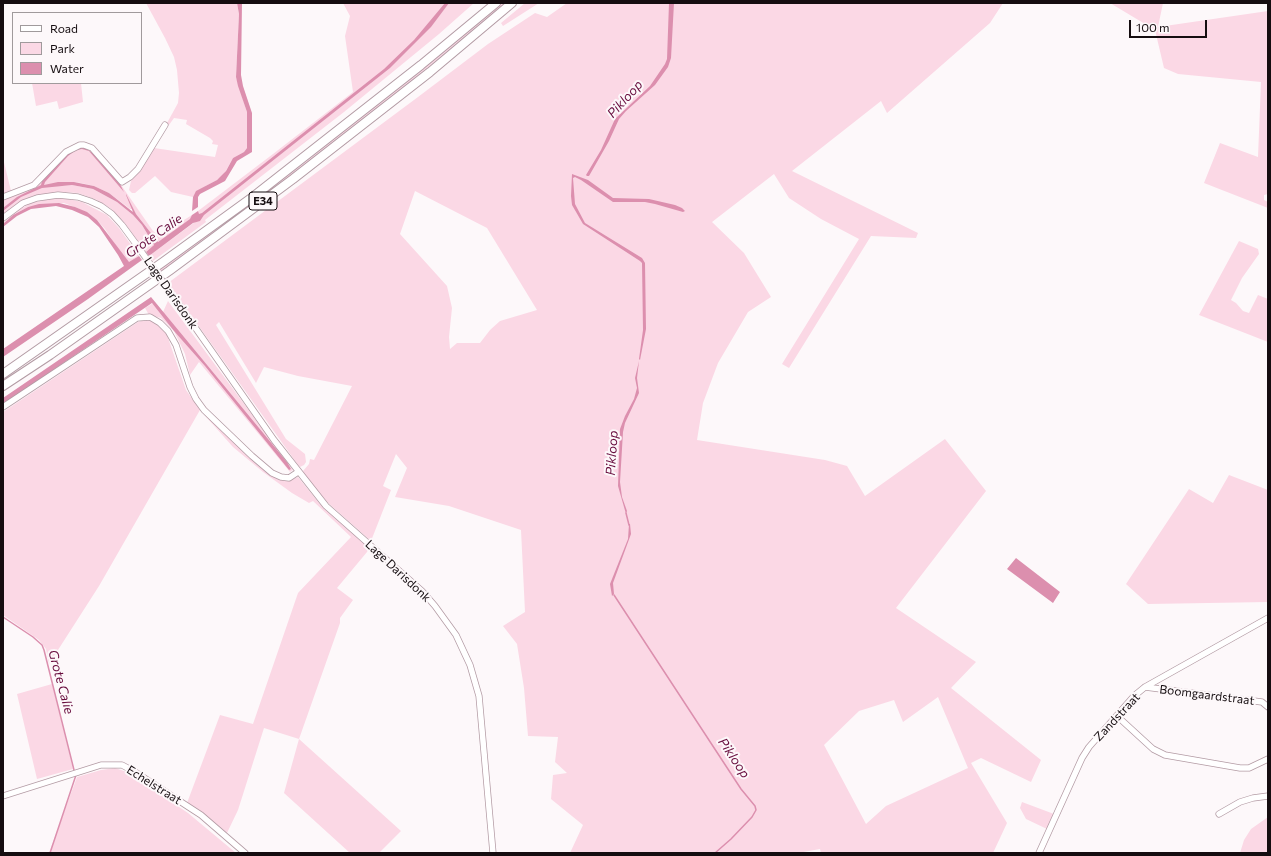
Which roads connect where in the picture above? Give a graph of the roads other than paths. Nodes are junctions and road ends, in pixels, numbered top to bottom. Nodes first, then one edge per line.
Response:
1 (496, 3) edge
2 (512, 3) edge
3 (165, 124) dead end
4 (3, 197) edge
5 (3, 218) edge
6 (3, 374) edge
7 (3, 386) edge
8 (3, 407) edge
9 (298, 472) junction
10 (1268, 618) edge
11 (1145, 687) junction
12 (1268, 707) edge
13 (1117, 716) junction
14 (1268, 759) edge
15 (3, 796) edge
16 (1268, 796) edge
17 (1219, 814) dead end
18 (245, 853) edge
19 (493, 853) edge
20 (1039, 853) edge

1 - 6 highway, E34
2 - 7 highway, E34
3 - 4 street
5 - 9 street, Lage Darisdonk, bridge
8 - 9 street, Lage Darisdonk
9 - 19 street, Lage Darisdonk
10 - 11 street, Zandstraat
11 - 12 street, Boomgaardstraat
11 - 13 street, Zandstraat
13 - 14 street
13 - 20 street, Zandstraat
15 - 18 street, Echelstraat
16 - 17 street

